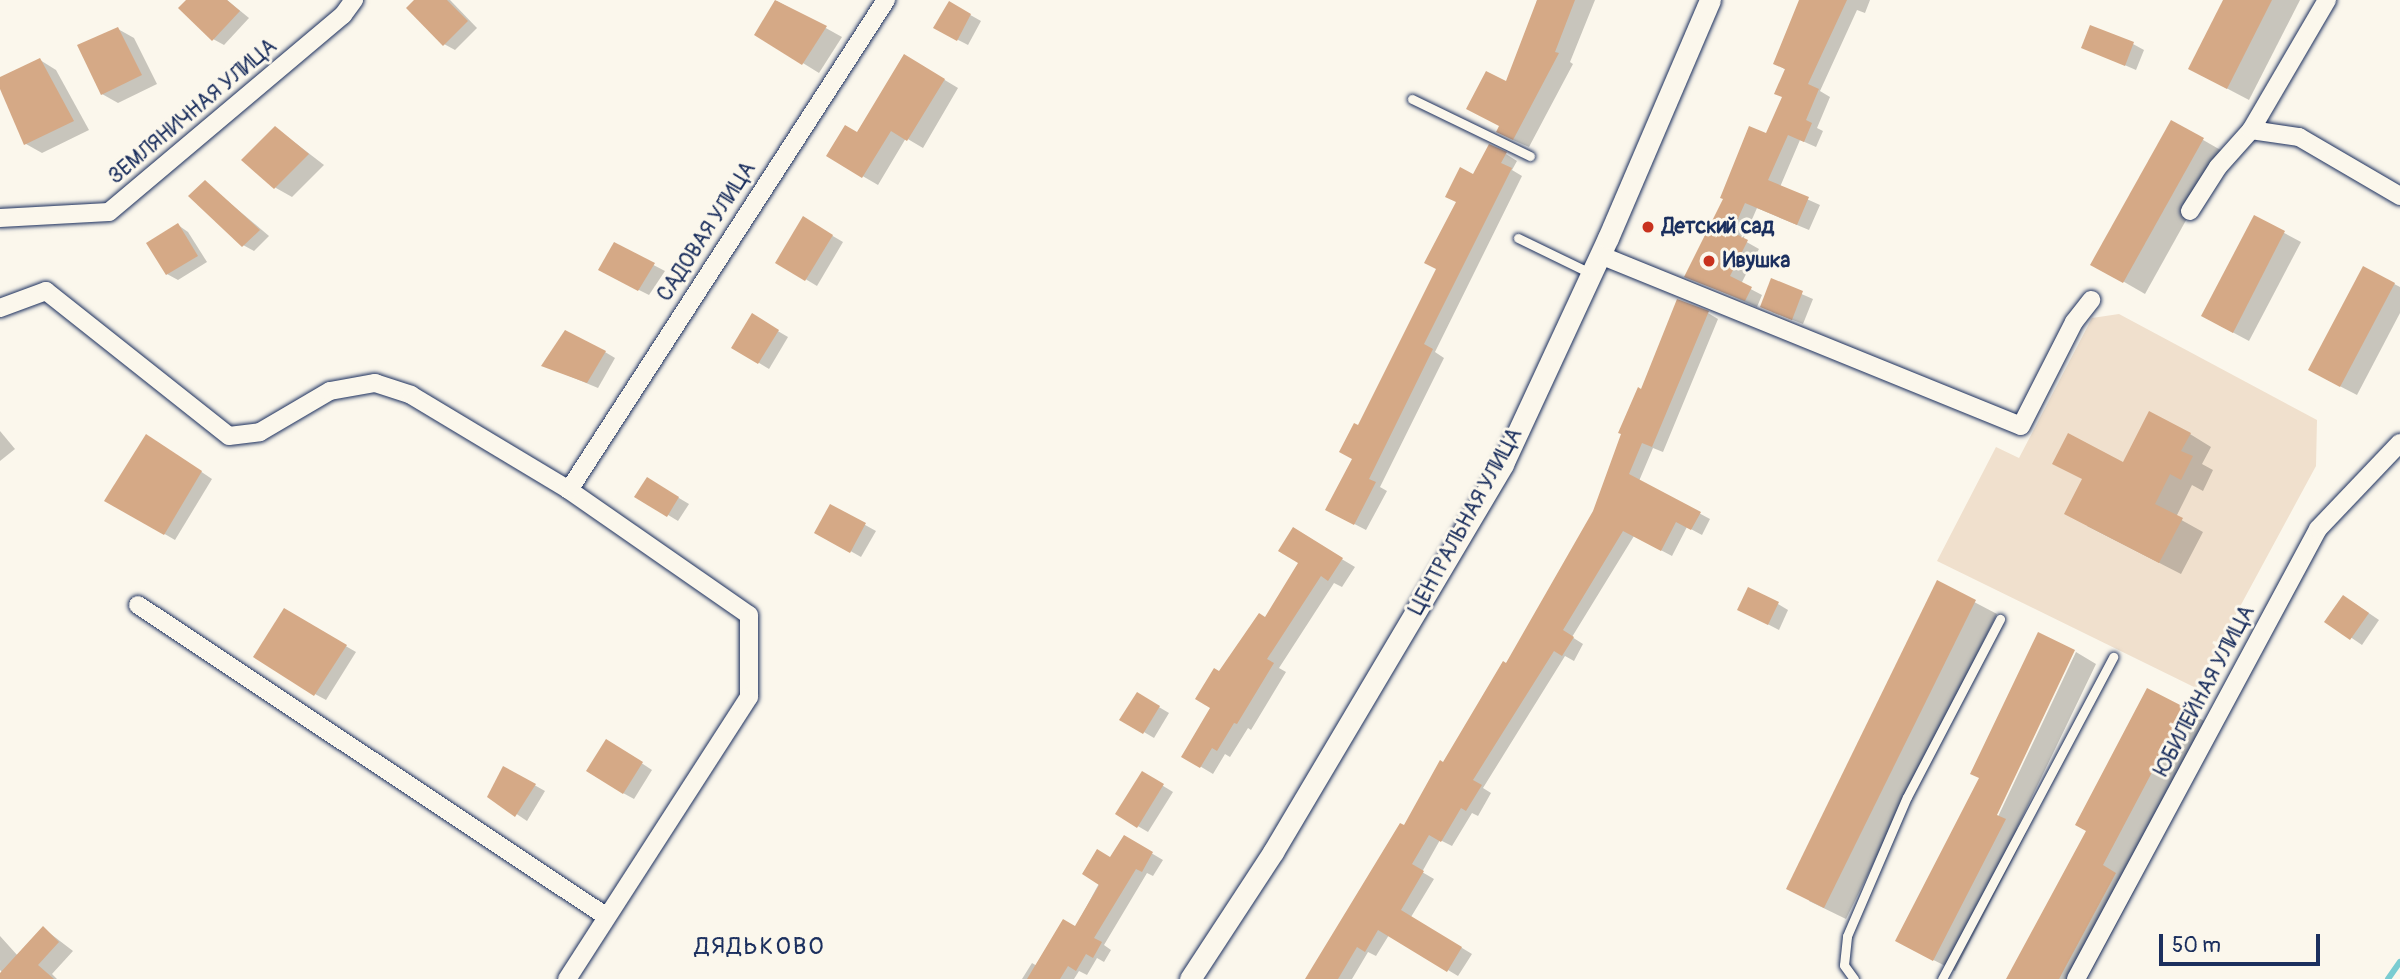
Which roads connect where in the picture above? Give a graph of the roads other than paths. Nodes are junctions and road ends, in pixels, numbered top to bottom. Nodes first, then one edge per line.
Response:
1 (354, 0) edge
2 (886, 0) edge
3 (1710, 0) edge
4 (2327, 0) edge
5 (1412, 99) dead end
6 (2251, 130) junction
7 (1531, 156) dead end
8 (2400, 196) edge
9 (2190, 211) dead end
10 (0, 217) edge
11 (1518, 238) dead end
12 (1596, 264) junction
13 (2091, 300) dead end
14 (0, 308) edge
15 (2400, 443) edge
16 (569, 490) junction
17 (138, 605) dead end
18 (2000, 619) dead end
19 (2113, 657) dead end
20 (607, 917) junction
21 (567, 979) edge
22 (1190, 979) edge
23 (1854, 979) edge
24 (1942, 979) edge
25 (2076, 979) edge

1 - 10 street, ЗЕМЛЯНИЧНАЯ УЛИЦА
2 - 16 street, САДОВАЯ УЛИЦА
3 - 12 street, ЦЕНТРАЛЬНАЯ УЛИЦА
4 - 6 street
5 - 7 lane
6 - 8 street
6 - 9 street
11 - 12 lane
12 - 13 street
12 - 22 street, ЦЕНТРАЛЬНАЯ УЛИЦА
14 - 16 street
15 - 25 street, ЮБИЛЕЙНАЯ УЛИЦА
16 - 20 street
17 - 20 street
18 - 23 lane
19 - 24 lane
20 - 21 street

